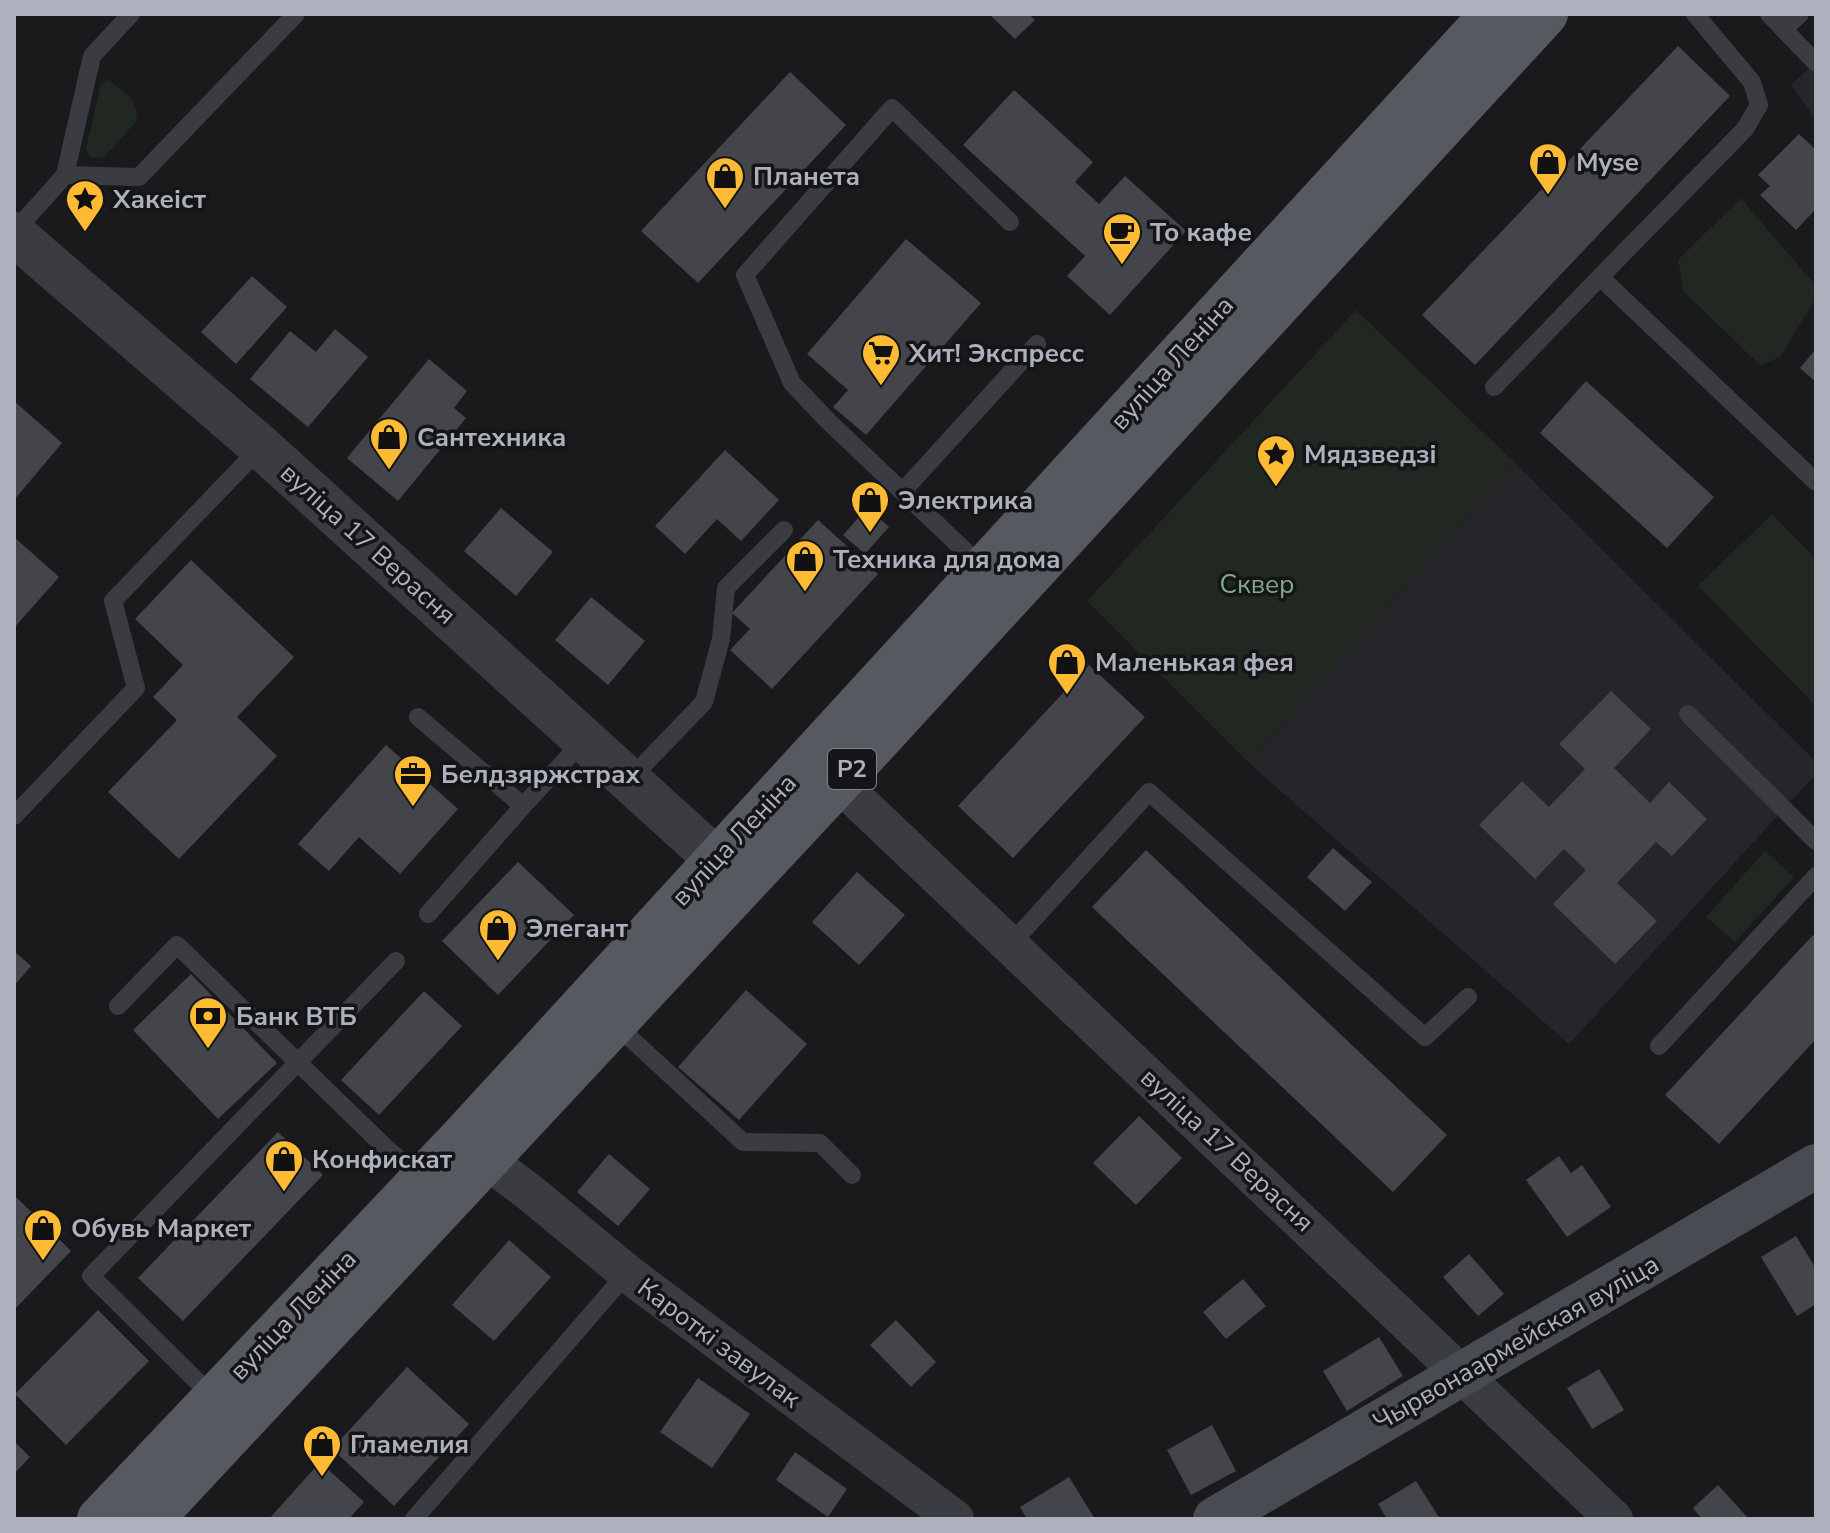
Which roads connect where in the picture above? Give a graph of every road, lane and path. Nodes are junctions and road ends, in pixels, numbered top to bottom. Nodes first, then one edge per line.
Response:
1 (131, 14) edge
2 (296, 14) edge
3 (1492, 14) edge
4 (1546, 14) edge
5 (1695, 14) edge
6 (1769, 14) edge
7 (1800, 14) edge
8 (1784, 29) junction
9 (1816, 63) edge
10 (65, 175) junction
11 (1010, 222) dead end
12 (14, 233) edge
13 (1600, 277) junction
14 (1037, 344) dead end
15 (1494, 387) dead end
16 (261, 447) junction
17 (1816, 482) edge
18 (903, 491) junction
19 (784, 530) dead end
20 (998, 582) junction
21 (1688, 714) dead end
22 (418, 717) dead end
23 (584, 740) junction
24 (824, 771) junction
25 (629, 780) junction
26 (523, 806) junction
27 (14, 816) edge
28 (1816, 841) edge
29 (730, 872) junction
30 (1816, 876) edge
31 (428, 914) dead end
32 (1010, 945) junction
33 (396, 961) dead end
34 (1468, 997) dead end
35 (118, 1006) dead end
36 (615, 1024) junction
37 (1659, 1046) dead end
38 (298, 1061) junction
39 (475, 1148) junction
40 (1816, 1166) edge
41 (852, 1175) dead end
42 (436, 1190) junction
43 (627, 1273) junction
44 (1461, 1375) junction
45 (228, 1411) junction
46 (99, 1519) edge
47 (152, 1519) edge
48 (414, 1519) edge
49 (955, 1519) edge
50 (1215, 1519) edge
51 (1614, 1519) edge

1 - 10 lane
2 - 10 lane
3 - 20 main road, вуліца Леніна / Р2
4 - 20 main road, вуліца Леніна / Р2
5 - 13 lane
6 - 8 lane
7 - 8 lane
8 - 9 lane
10 - 12 lane
11 - 18 lane
12 - 16 street, вуліца 17 Верасня
13 - 15 lane
13 - 17 lane
14 - 18 lane
16 - 23 street, вуліца 17 Верасня
16 - 27 lane
18 - 20 lane
19 - 25 lane
20 - 24 main road, вуліца Леніна / Р2
21 - 28 lane
22 - 26 lane
23 - 25 street, вуліца 17 Верасня
23 - 26 lane
24 - 29 main road, вуліца Леніна / Р2
24 - 32 street, вуліца 17 Верасня
25 - 29 street, вуліца 17 Верасня
26 - 31 lane
29 - 36 main road, вуліца Леніна / Р2
29 - 39 main road, вуліца Леніна / Р2
30 - 37 lane
32 - 34 lane
32 - 44 street, вуліца 17 Верасня
33 - 38 lane
35 - 38 lane
36 - 39 main road, вуліца Леніна / Р2
36 - 41 lane
38 - 42 lane
38 - 45 lane
39 - 42 main road, вуліца Леніна / Р2
39 - 43 street, Кароткі завулак
40 - 44 main road, Чырвонаармейская вуліца
42 - 45 main road, вуліца Леніна / Р2
43 - 48 lane
43 - 49 street, Кароткі завулак
44 - 50 main road, Чырвонаармейская вуліца
44 - 51 street, вуліца 17 Верасня
45 - 46 main road, вуліца Леніна / Р2
45 - 47 main road, вуліца Леніна / Р2

